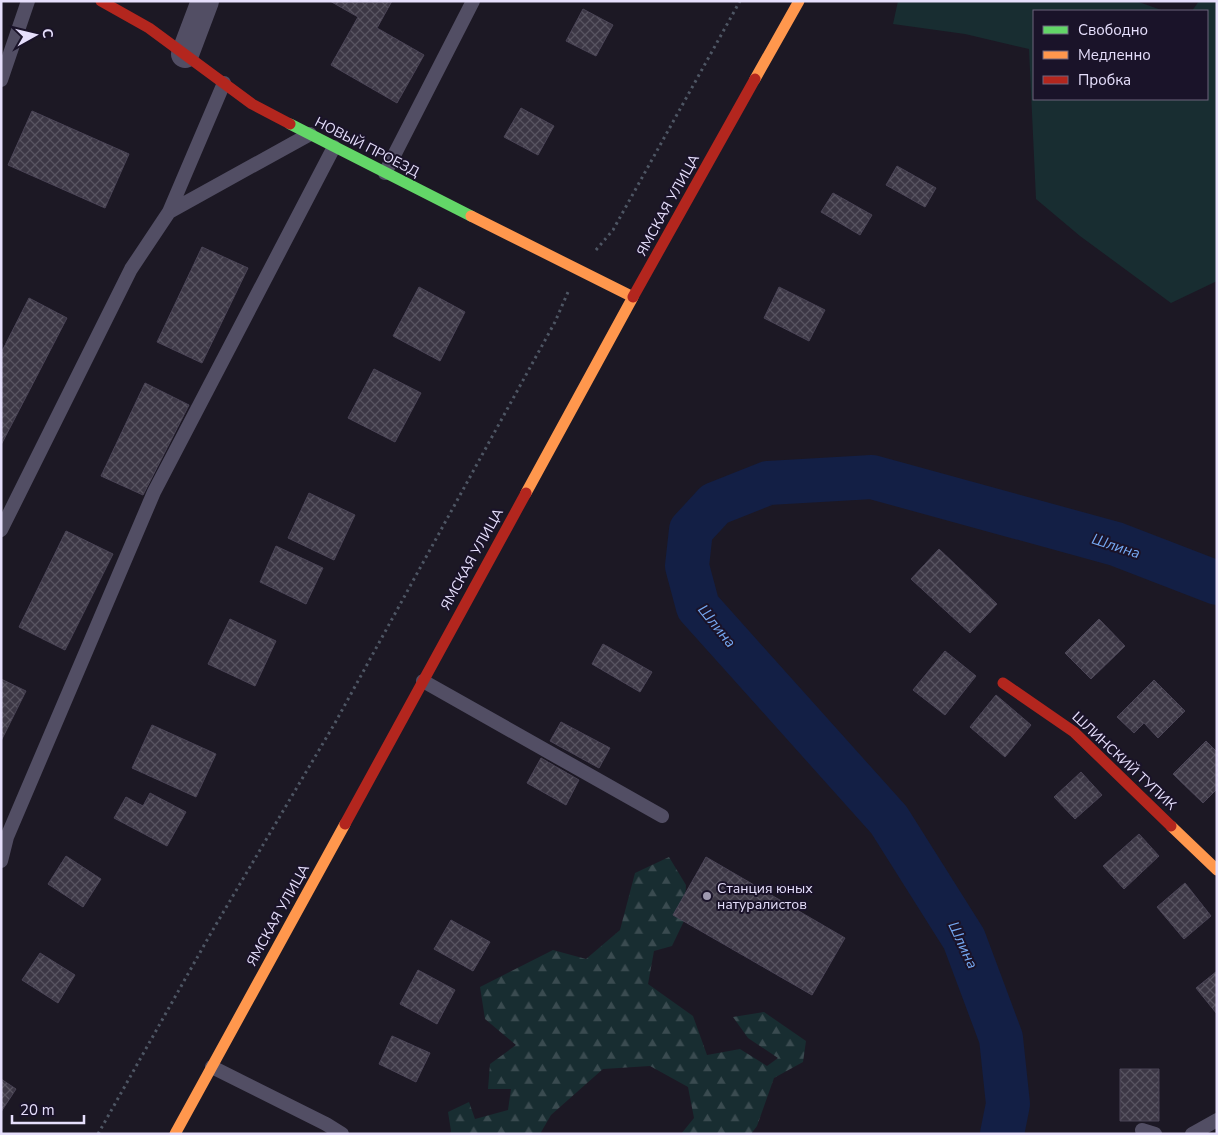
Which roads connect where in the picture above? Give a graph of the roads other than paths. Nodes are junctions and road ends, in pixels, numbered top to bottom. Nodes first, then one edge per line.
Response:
1 (28, 1) edge
2 (101, 1) edge
3 (205, 1) edge
4 (473, 1) edge
5 (799, 1) edge
6 (185, 54) junction
7 (1, 80) edge
8 (224, 83) junction
9 (310, 134) junction
10 (334, 147) junction
11 (385, 173) junction
12 (169, 212) junction
13 (634, 297) junction
14 (1, 530) edge
15 (423, 681) junction
16 (1003, 683) dead end
17 (662, 816) dead end
18 (1, 861) edge
19 (1217, 870) edge
20 (212, 1068) junction
21 (1217, 1120) edge
22 (175, 1134) edge
23 (342, 1134) edge
24 (1192, 1134) edge

1 - 7 lane
2 - 6 main road, НОВЫЙ ПРОЕЗД
3 - 6 street
4 - 11 lane
5 - 13 main road, ЯМСКАЯ УЛИЦА
6 - 8 main road, НОВЫЙ ПРОЕЗД
8 - 9 main road, НОВЫЙ ПРОЕЗД
8 - 12 lane
9 - 10 main road, НОВЫЙ ПРОЕЗД
9 - 12 lane
10 - 11 main road, НОВЫЙ ПРОЕЗД
10 - 18 lane
11 - 13 main road, НОВЫЙ ПРОЕЗД
12 - 14 lane
13 - 15 main road, ЯМСКАЯ УЛИЦА
15 - 17 lane
15 - 20 main road, ЯМСКАЯ УЛИЦА
16 - 19 main road, ШЛИНСКИЙ ТУПИК
20 - 22 main road, ЯМСКАЯ УЛИЦА
20 - 23 lane
21 - 24 lane

